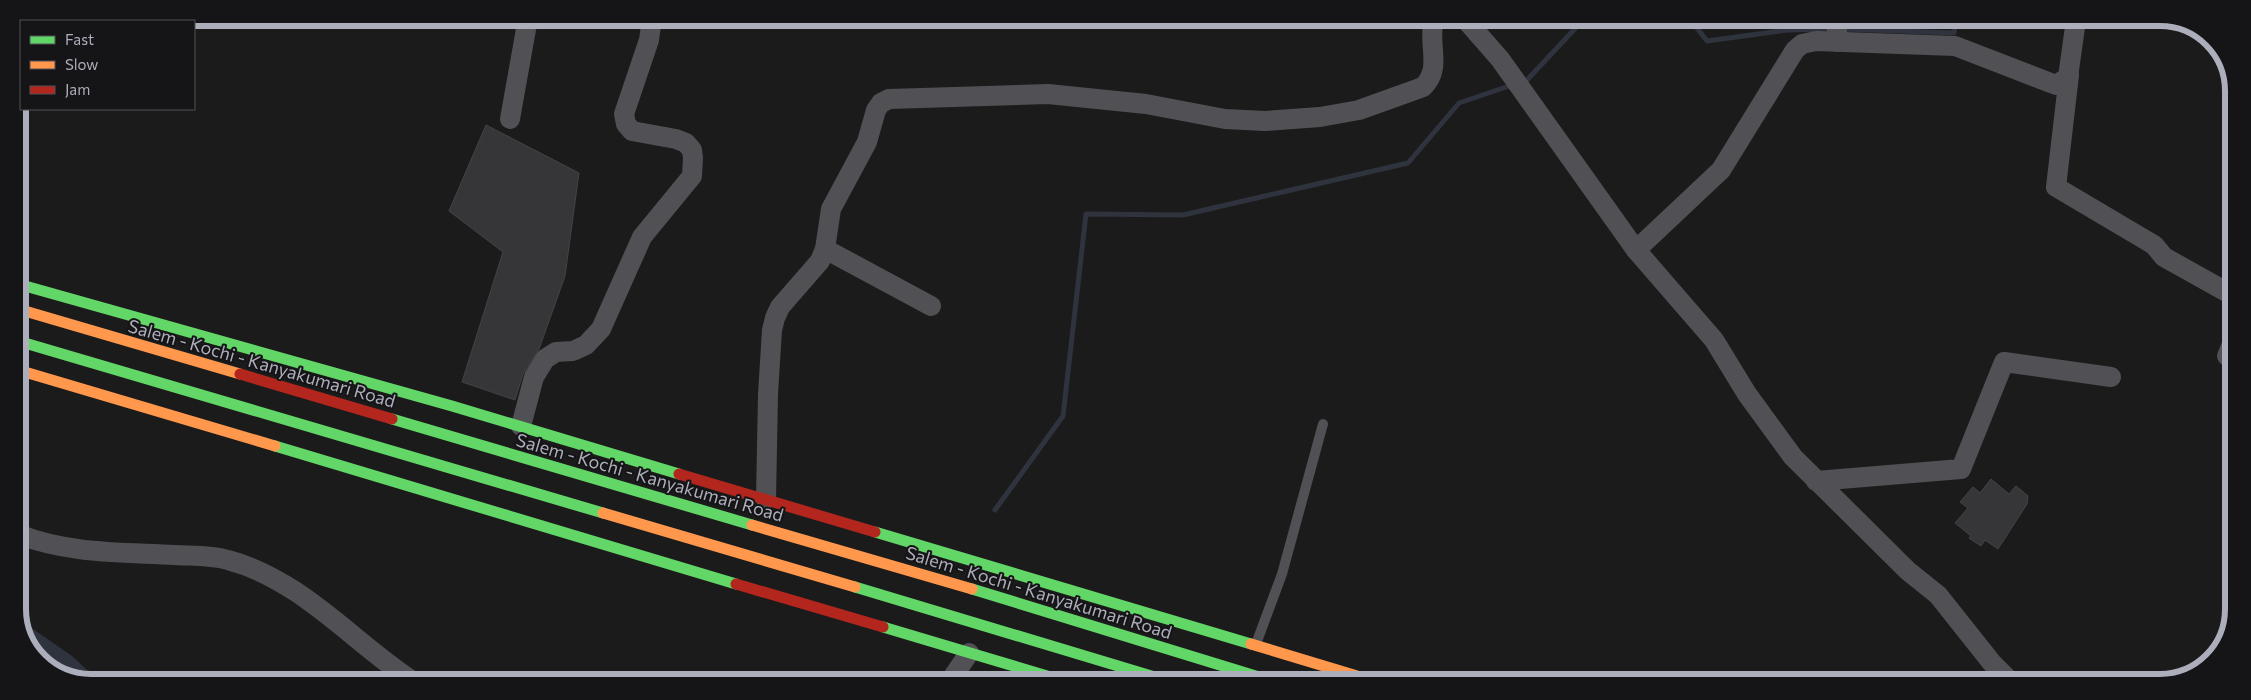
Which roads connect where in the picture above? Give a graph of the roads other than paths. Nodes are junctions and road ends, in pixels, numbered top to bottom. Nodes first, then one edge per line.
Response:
1 (527, 26) edge
2 (651, 26) edge
3 (1433, 26) edge
4 (1471, 26) edge
5 (1837, 26) edge
6 (2075, 26) edge
7 (1838, 42) junction
8 (2069, 75) junction
9 (510, 119) dead end
10 (825, 249) junction
11 (1636, 250) junction
12 (26, 286) edge
13 (2225, 291) edge
14 (931, 306) dead end
15 (26, 311) edge
16 (26, 343) edge
17 (26, 372) edge
18 (2111, 377) dead end
19 (1323, 424) dead end
20 (521, 426) junction
21 (1816, 481) junction
22 (766, 499) junction
23 (26, 537) edge
24 (1255, 645) junction
25 (969, 653) junction
26 (403, 674) edge
27 (955, 674) edge
28 (1040, 674) edge
29 (1146, 674) edge
30 (1250, 674) edge
31 (1351, 674) edge
32 (2004, 674) edge

1 - 9 street
2 - 20 street
3 - 10 street
4 - 11 street
5 - 7 street
6 - 8 street
7 - 8 street
7 - 11 street
8 - 13 street
10 - 14 street
10 - 22 street
11 - 21 street
12 - 20 main road
15 - 30 main road, Salem - Kochi - Kanyakumari Road
16 - 29 main road
17 - 25 main road
18 - 21 street
19 - 24 lane
20 - 22 main road
21 - 32 street
22 - 24 main road
23 - 26 street
24 - 31 main road
25 - 27 street
25 - 28 main road

